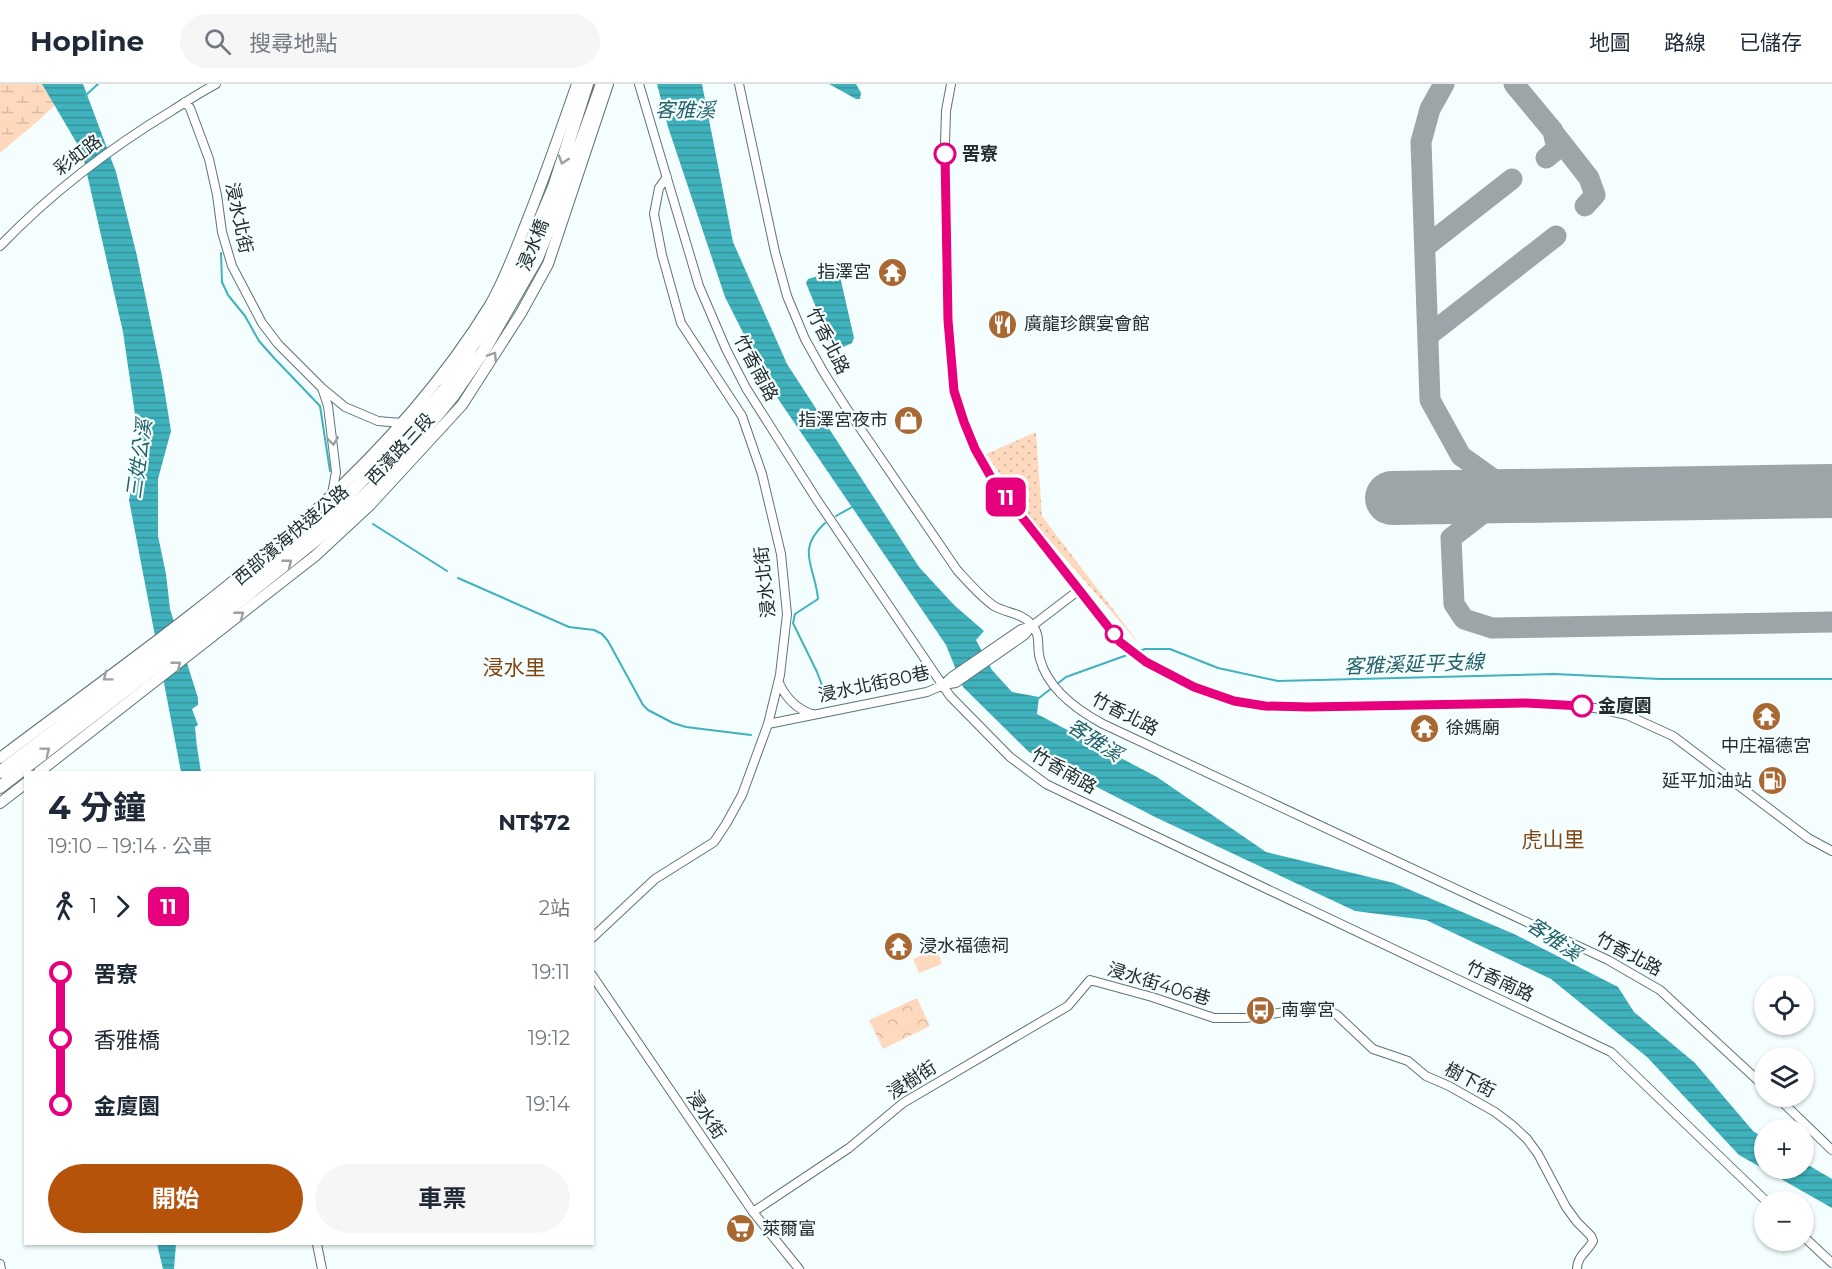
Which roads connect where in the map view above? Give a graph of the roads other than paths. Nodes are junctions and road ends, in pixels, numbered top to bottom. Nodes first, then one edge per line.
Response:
1 (216, 84) edge
2 (577, 84) edge
3 (587, 84) edge
4 (602, 84) edge
5 (608, 84) edge
6 (639, 84) edge
7 (739, 84) edge
8 (951, 84) edge
9 (185, 102) junction
10 (667, 177) junction
11 (0, 246) edge
12 (322, 388) junction
13 (448, 394) junction
14 (401, 423) junction
15 (332, 494) junction
16 (1079, 590) junction
17 (1032, 626) junction
18 (156, 653) junction
19 (779, 683) junction
20 (943, 685) junction
21 (93, 700) junction
22 (812, 714) junction
23 (768, 724) junction
24 (0, 758) edge
25 (0, 763) edge
26 (40, 771) edge
27 (0, 772) edge
28 (24, 785) edge
29 (0, 787) edge
30 (0, 803) edge
31 (1832, 851) edge
32 (594, 936) edge
33 (594, 978) edge
34 (1090, 980) joint
35 (1254, 1016) joint
36 (1754, 1077) edge
37 (1787, 1107) edge
38 (1832, 1150) edge
39 (1756, 1191) edge
40 (753, 1212) junction
41 (317, 1245) edge
42 (1814, 1246) edge
43 (1832, 1263) edge
44 (0, 1264) edge
45 (1, 1269) edge
46 (322, 1269) edge
47 (799, 1269) edge
48 (1577, 1269) edge

1 - 9 street
2 - 13 main road, 浸水橋
3 -> 13 highway, 浸水橋
4 - 13 highway, 浸水橋
13 -> 5 main road, 浸水橋
6 - 10 street, 竹香南路
7 - 17 street, 竹香北路
8 - 16 street
9 - 11 street, 彩虹路
9 - 12 street, 浸水北街
10 - 19 street, 浸水北街
10 - 20 street, 竹香南路
12 - 14 street, 浸水北街
12 -> 15 street
13 - 14 main road, 西濱路三段
13 - 18 highway, 西部濱海快速公路
26 -> 13 main road, 西濱路三段
14 - 15 main road, 西濱路三段
15 - 18 main road, 西濱路三段
16 - 17 street
16 - 31 street
17 - 20 street, 浸水北街80巷
17 - 36 street, 竹香北路
18 - 21 highway
18 -> 24 main road
29 -> 18 highway
19 - 22 street, 浸水北街80巷
19 - 23 street, 浸水北街
20 - 22 street, 浸水北街80巷
20 - 39 street, 竹香南路
21 - 25 highway
21 - 27 highway
22 - 23 street, 浸水北街80巷
23 - 32 street, 浸水北街
28 - 30 main road
33 - 40 street, 浸水街
34 - 35 street, 浸水街406巷
34 - 40 street, 浸樹街
35 - 48 street, 樹下街
37 - 38 street
40 - 47 street, 浸水街
41 - 46 street
42 - 43 street
44 - 45 street

